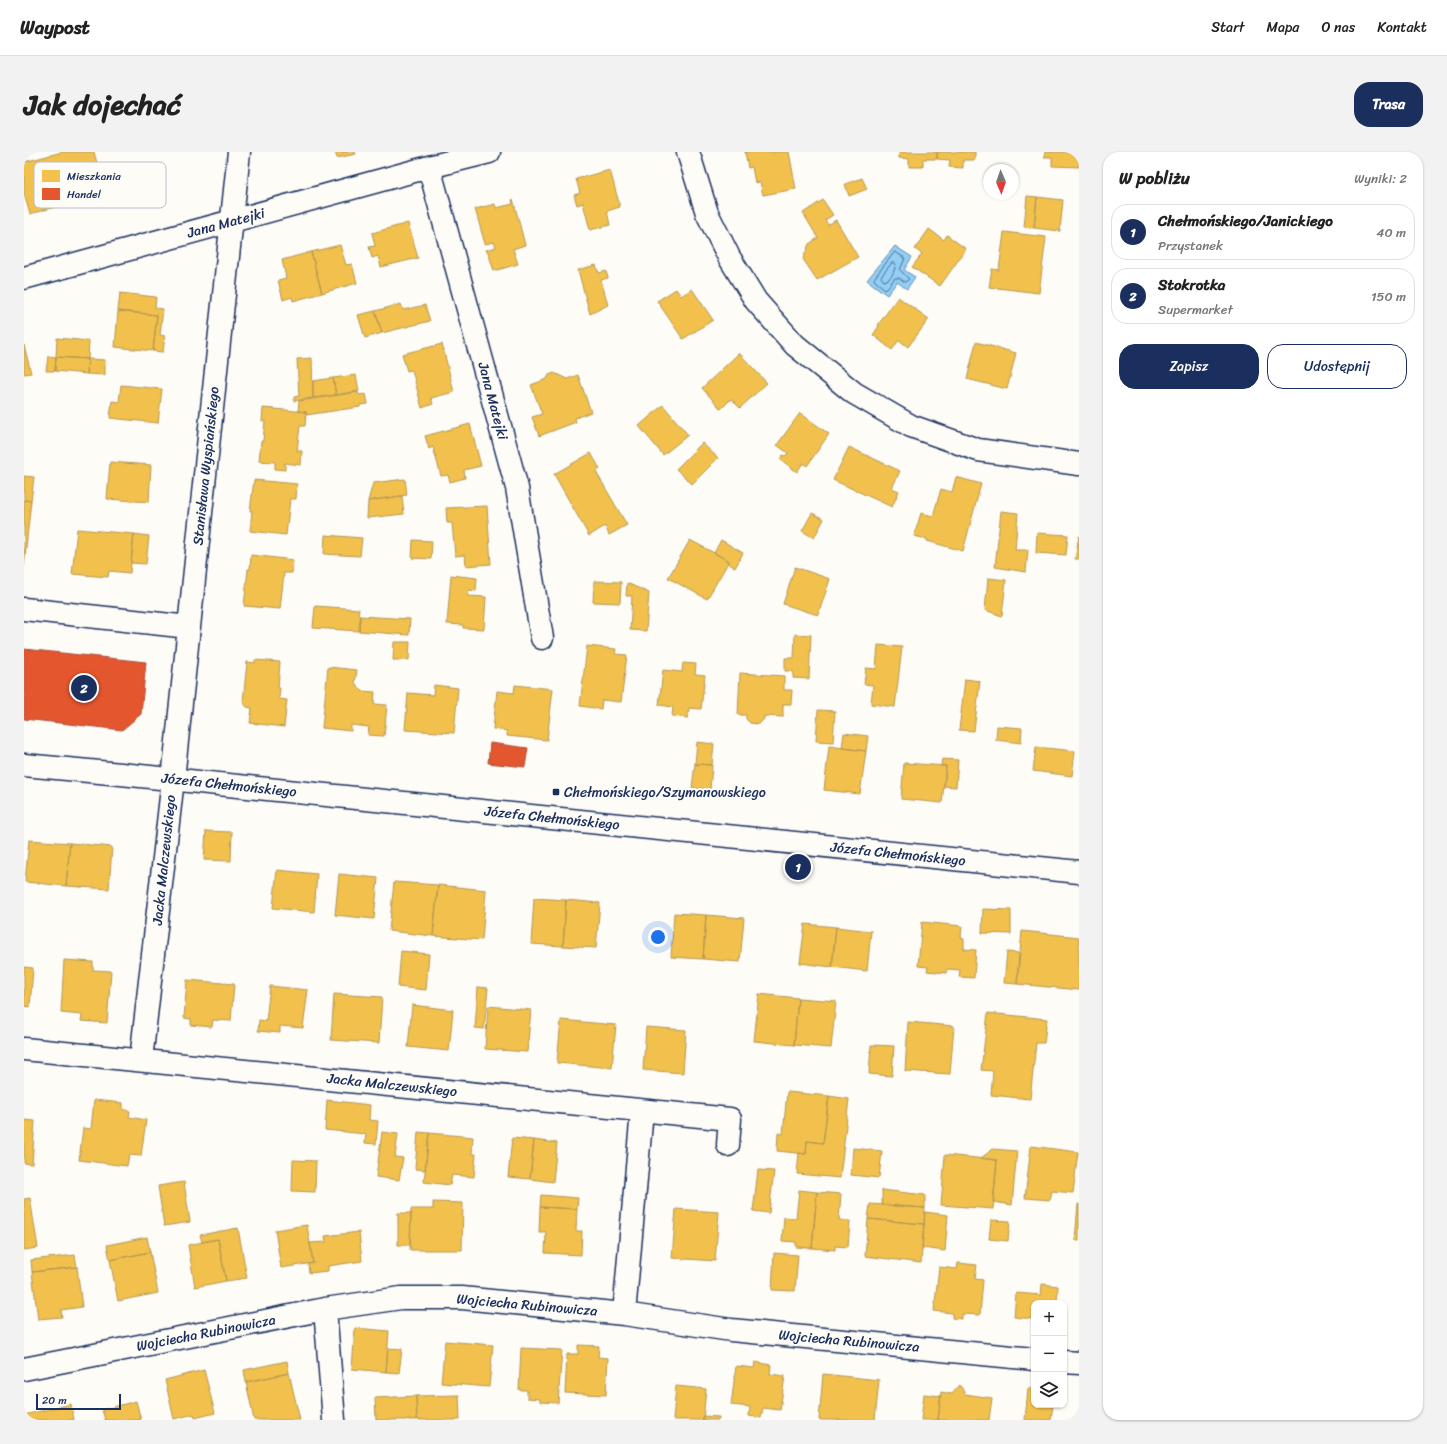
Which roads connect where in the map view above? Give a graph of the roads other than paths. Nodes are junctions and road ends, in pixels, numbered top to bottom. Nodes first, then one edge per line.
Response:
1 (239, 152) edge
2 (489, 152) edge
3 (688, 152) edge
4 (428, 167) junction
5 (232, 222) junction
6 (24, 278) edge
7 (1079, 464) edge
8 (24, 609) edge
9 (189, 627) junction
10 (542, 638) dead end
11 (24, 765) edge
12 (173, 779) junction
13 (1079, 872) edge
14 (24, 1049) edge
15 (141, 1060) junction
16 (642, 1111) junction
17 (728, 1145) dead end
18 (325, 1309) junction
19 (624, 1314) junction
20 (1031, 1359) edge
21 (1067, 1362) edge
22 (1079, 1363) edge
23 (24, 1369) edge
24 (334, 1420) edge

1 - 5 street, Stanisława Wyspiańskiego
2 - 4 street, Jana Matejki
3 - 7 street
4 - 5 street, Jana Matejki
4 - 10 street, Jana Matejki
5 - 6 street, Jana Matejki
5 - 9 street, Stanisława Wyspiańskiego
8 - 9 street
9 - 12 street, Stanisława Wyspiańskiego
11 - 12 street, Józefa Chełmońskiego
12 - 13 street, Józefa Chełmońskiego
12 - 15 street, Jacka Malczewskiego
14 - 15 street, Jacka Malczewskiego
15 - 16 street, Jacka Malczewskiego
16 - 17 street, Jacka Malczewskiego
16 - 19 street
18 - 19 street, Wojciecha Rubinowicza
18 - 23 street, Wojciecha Rubinowicza
18 - 24 street
19 - 20 street, Wojciecha Rubinowicza
21 - 22 street

